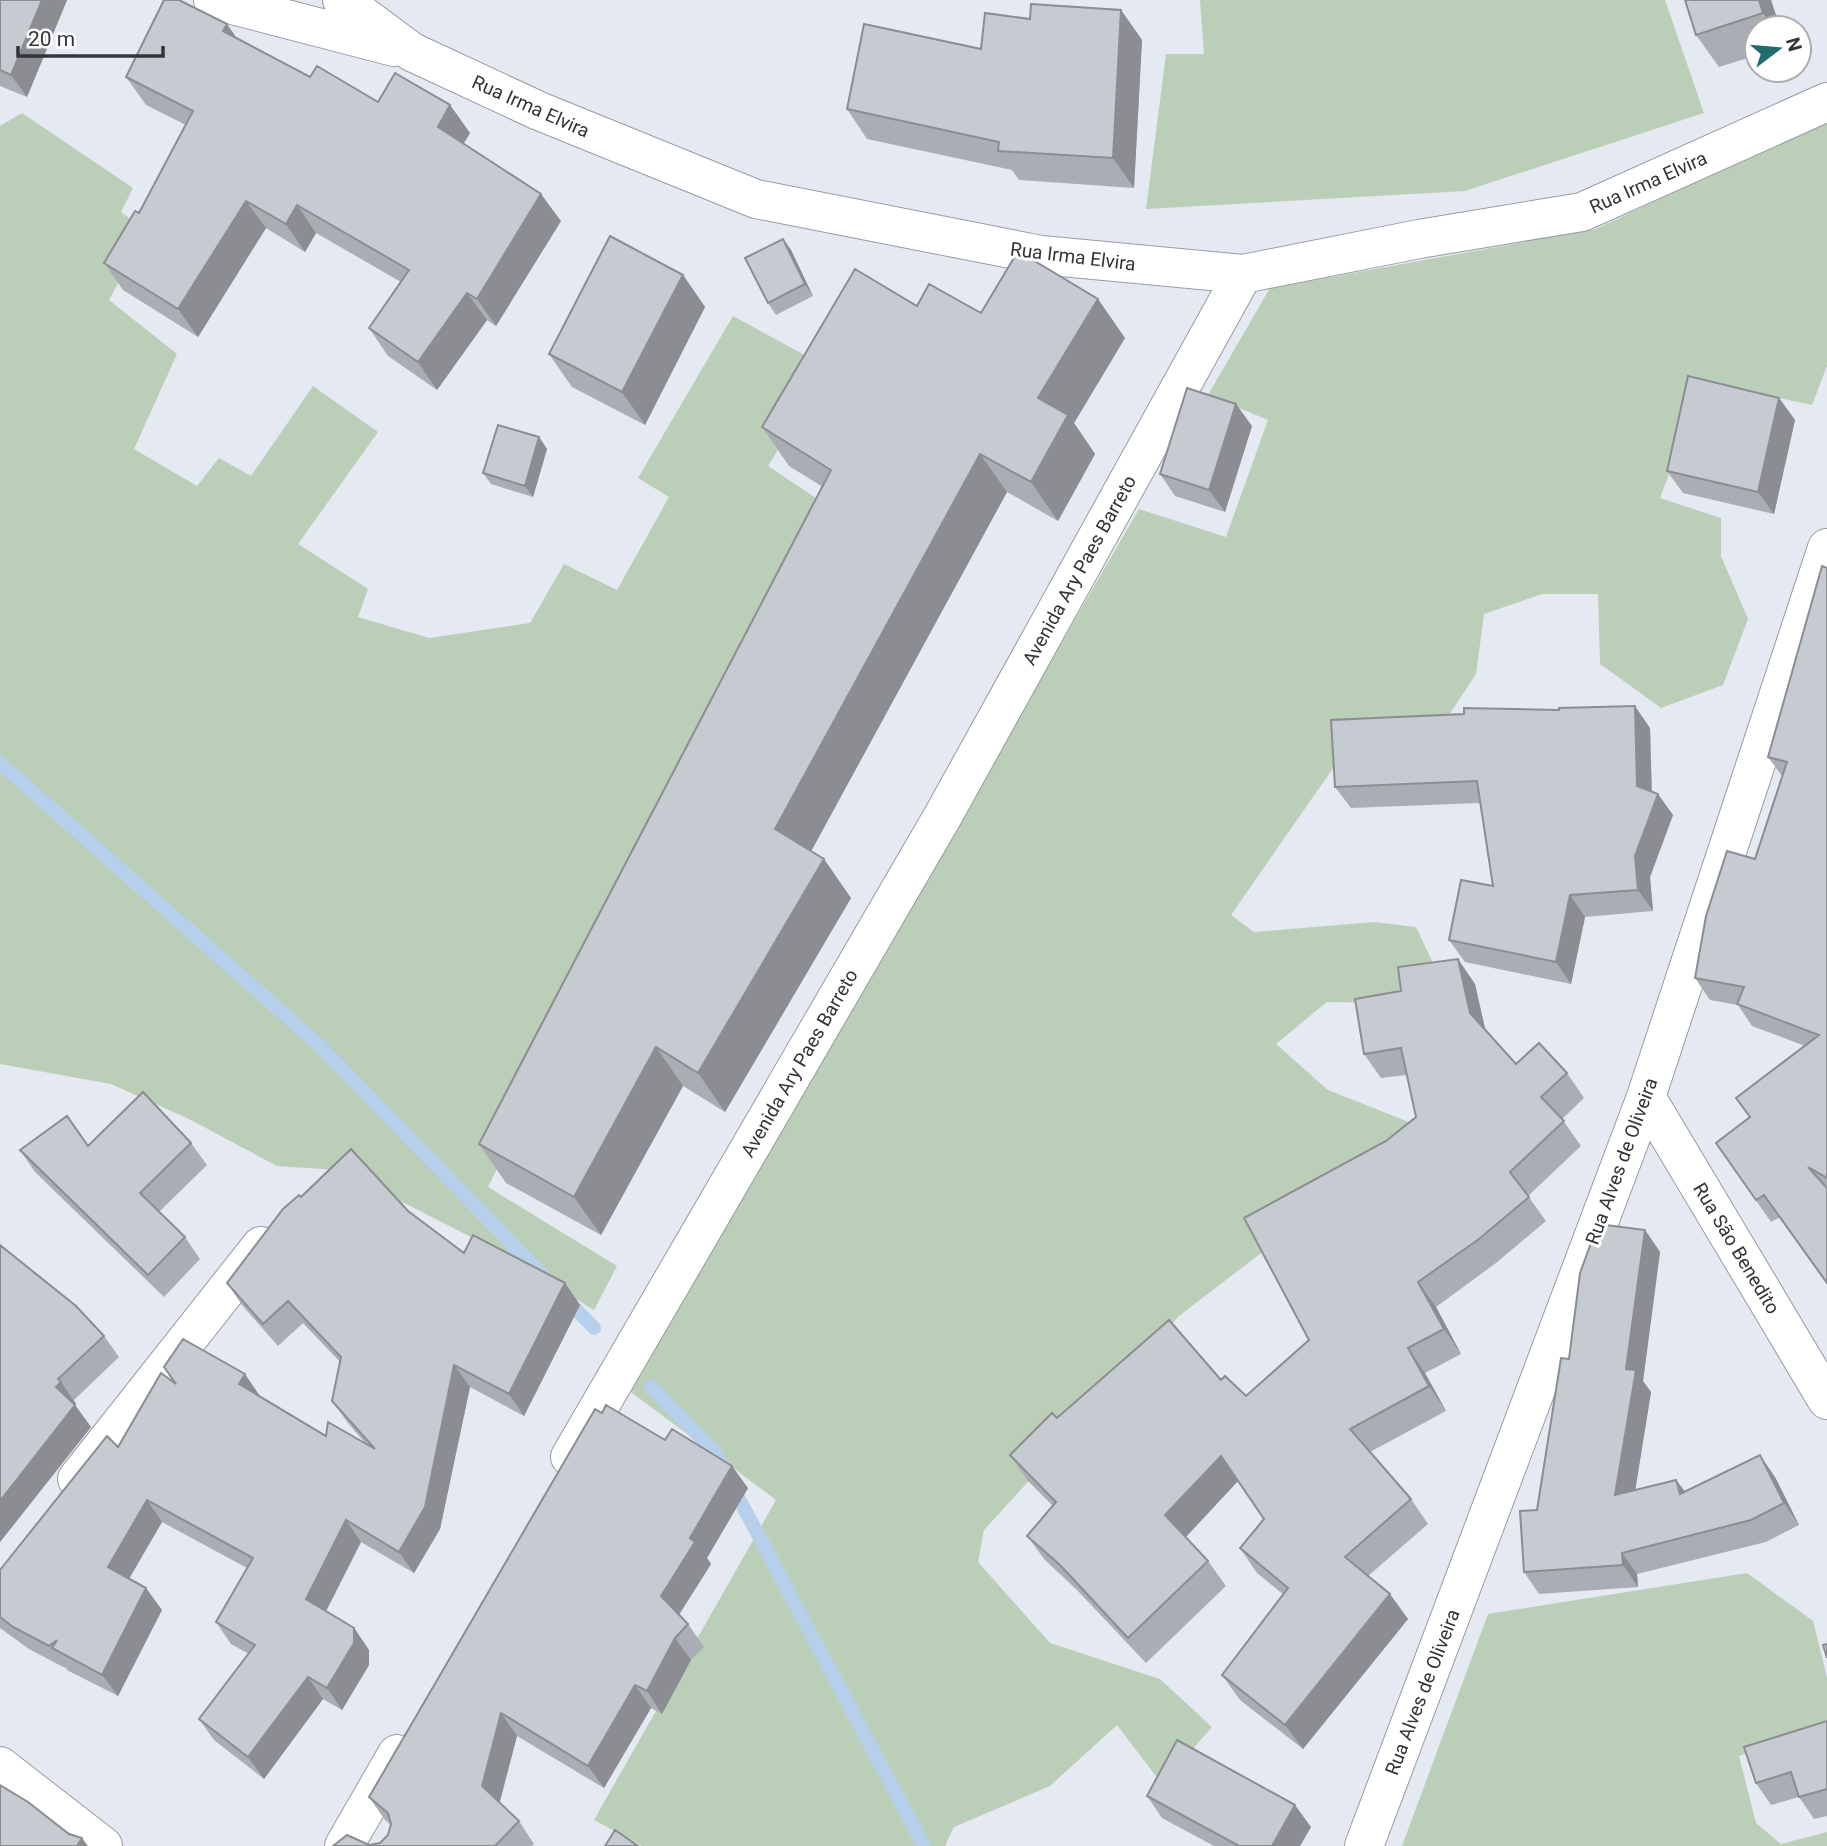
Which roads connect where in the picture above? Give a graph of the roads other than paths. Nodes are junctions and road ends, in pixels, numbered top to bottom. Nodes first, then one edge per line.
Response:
1 (213, 0) edge
2 (342, 0) edge
3 (412, 52) junction
4 (1827, 102) edge
5 (1243, 274) junction
6 (1827, 548) edge
7 (1646, 1097) junction
8 (279, 1223) edge
9 (1823, 1382) edge
10 (551, 1489) edge
11 (59, 1502) edge
12 (411, 1730) edge
13 (0, 1766) edge
14 (361, 1839) edge
15 (103, 1846) edge
16 (1364, 1846) edge

1 - 3 street
2 - 3 street, Rua Irma Elvira
3 - 5 street, Rua Irma Elvira
4 - 5 street, Rua Irma Elvira
5 - 10 street, Avenida Ary Paes Barreto
6 - 7 street, Rua Alves de Oliveira
7 - 9 street, Rua São Benedito
7 - 16 street, Rua Alves de Oliveira
8 - 11 street
12 - 14 street
13 - 15 street

